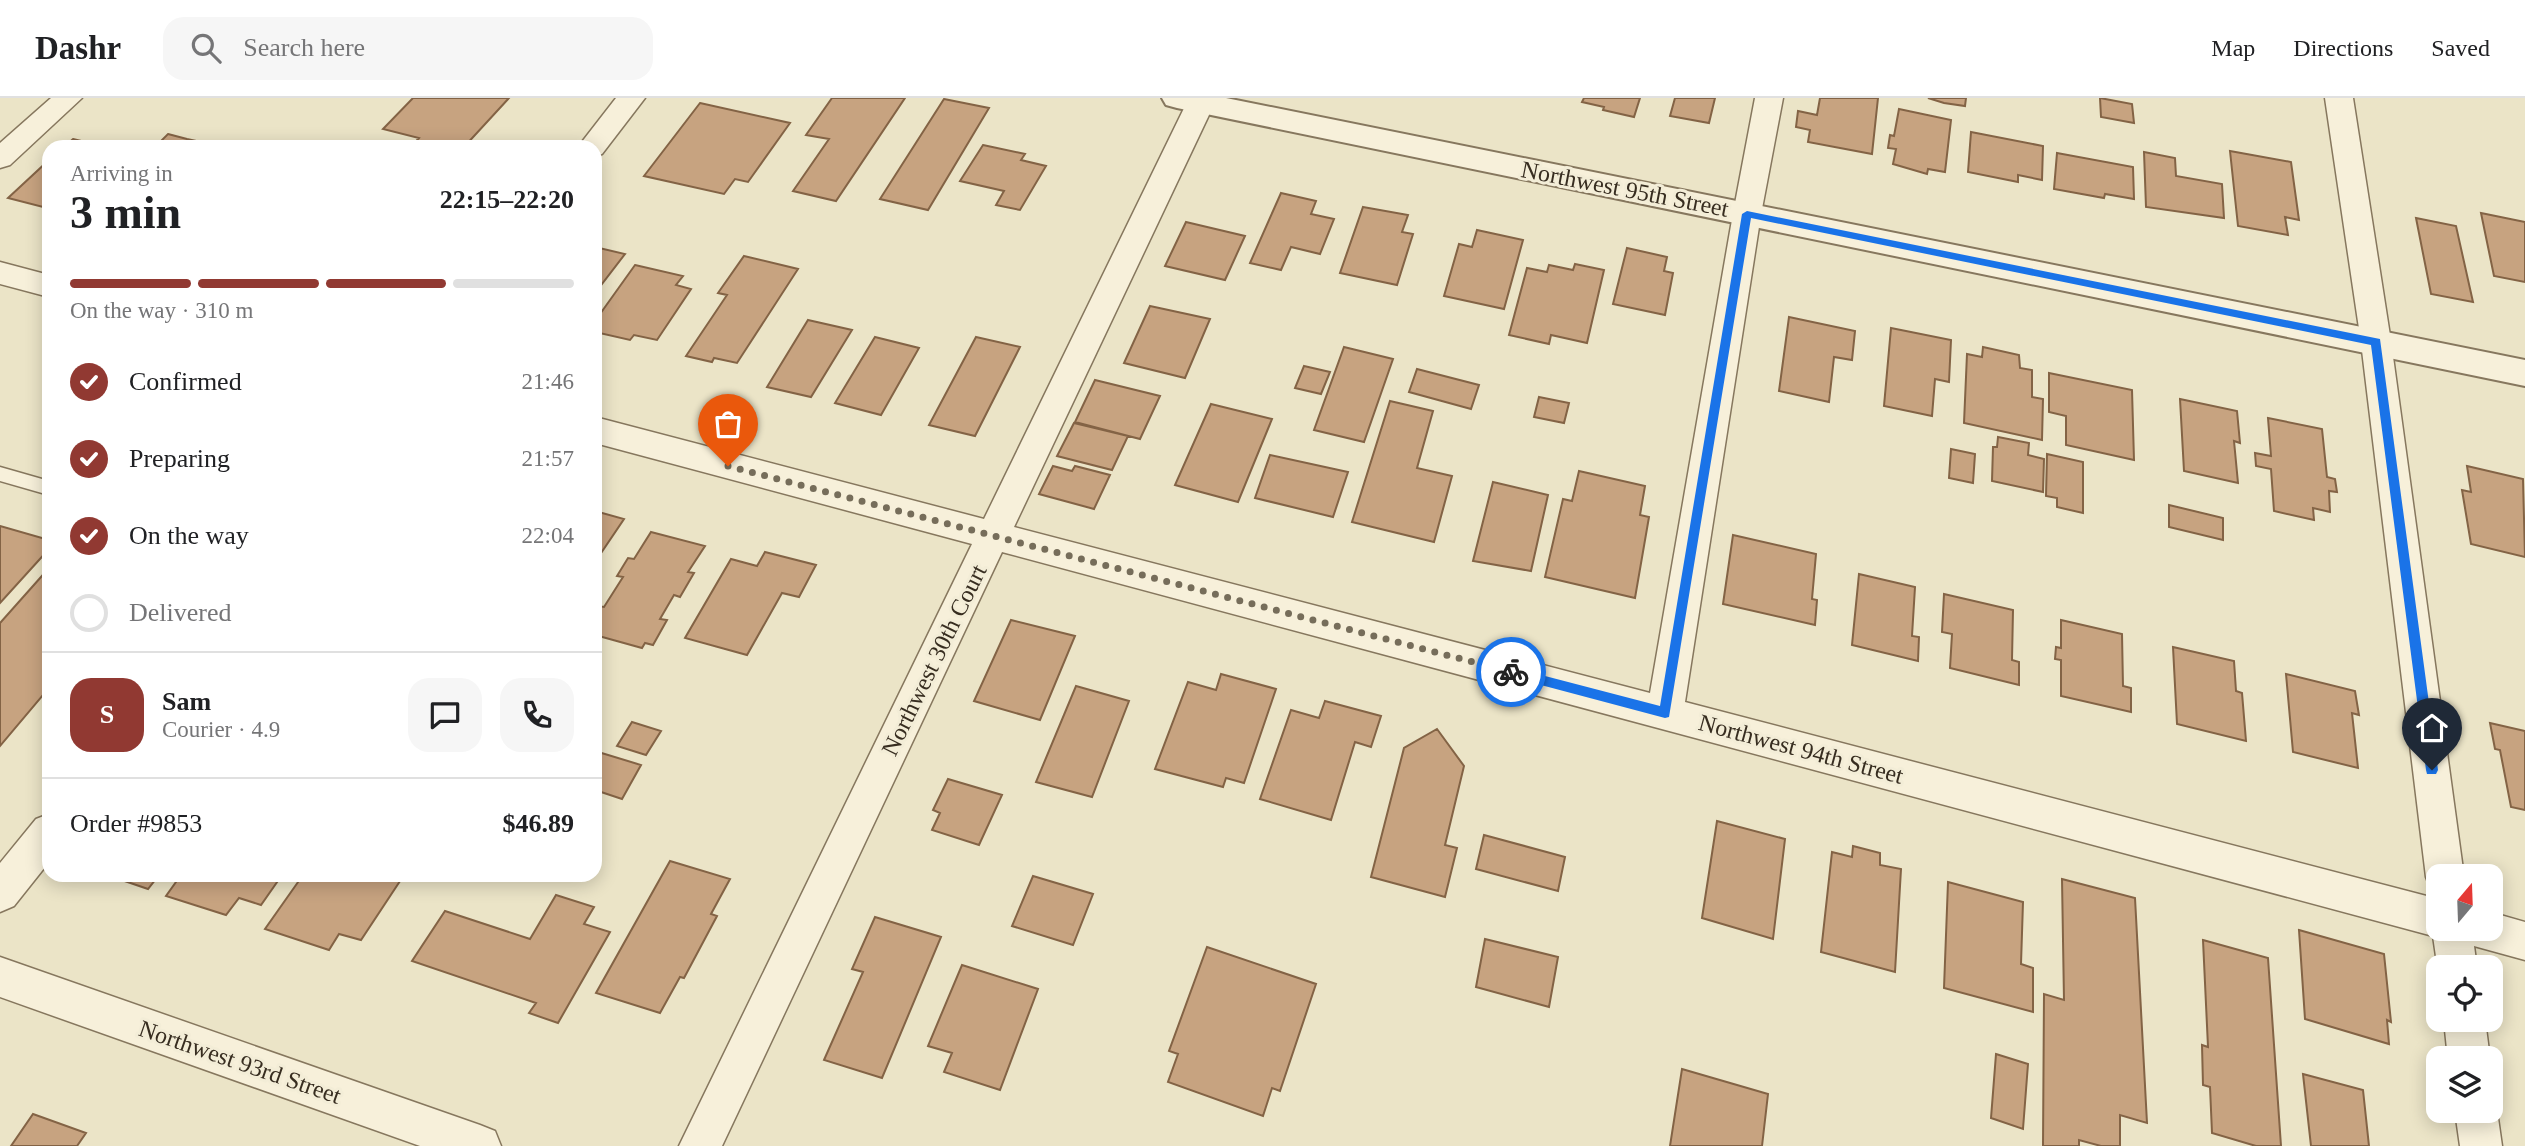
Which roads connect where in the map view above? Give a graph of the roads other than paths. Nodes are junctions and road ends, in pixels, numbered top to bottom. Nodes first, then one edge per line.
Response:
1 (68, 98) edge
2 (631, 98) edge
3 (1769, 98) edge
4 (2339, 98) edge
5 (1193, 100) edge
6 (598, 140) edge
7 (0, 158) edge
8 (1747, 214) junction
9 (0, 273) edge
10 (42, 284) edge
11 (2376, 342) junction
12 (2525, 373) edge
13 (602, 432) edge
14 (0, 474) edge
15 (42, 486) edge
16 (994, 536) junction
17 (1665, 713) junction
18 (42, 841) edge
19 (2443, 864) edge
20 (0, 893) edge
21 (2426, 915) edge
22 (2503, 935) edge
23 (2525, 941) edge
24 (0, 978) edge
25 (2477, 1123) edge
26 (480, 1146) edge
27 (700, 1146) edge
28 (2480, 1146) edge

1 - 7 street
2 - 6 street
3 - 8 street
4 - 11 street
5 - 8 street, Northwest 95th Street
5 - 16 street, Northwest 30th Court
8 - 11 street, Northwest 95th Street
8 - 17 street
9 - 10 street
11 - 12 street, Northwest 95th Street
11 - 19 street
13 - 16 street, Northwest 94th Street
14 - 15 lane
16 - 17 street, Northwest 94th Street
16 - 27 street, Northwest 30th Court
17 - 21 street, Northwest 94th Street
18 - 20 street
22 - 23 street
24 - 26 street, Northwest 93rd Street
25 - 28 street

